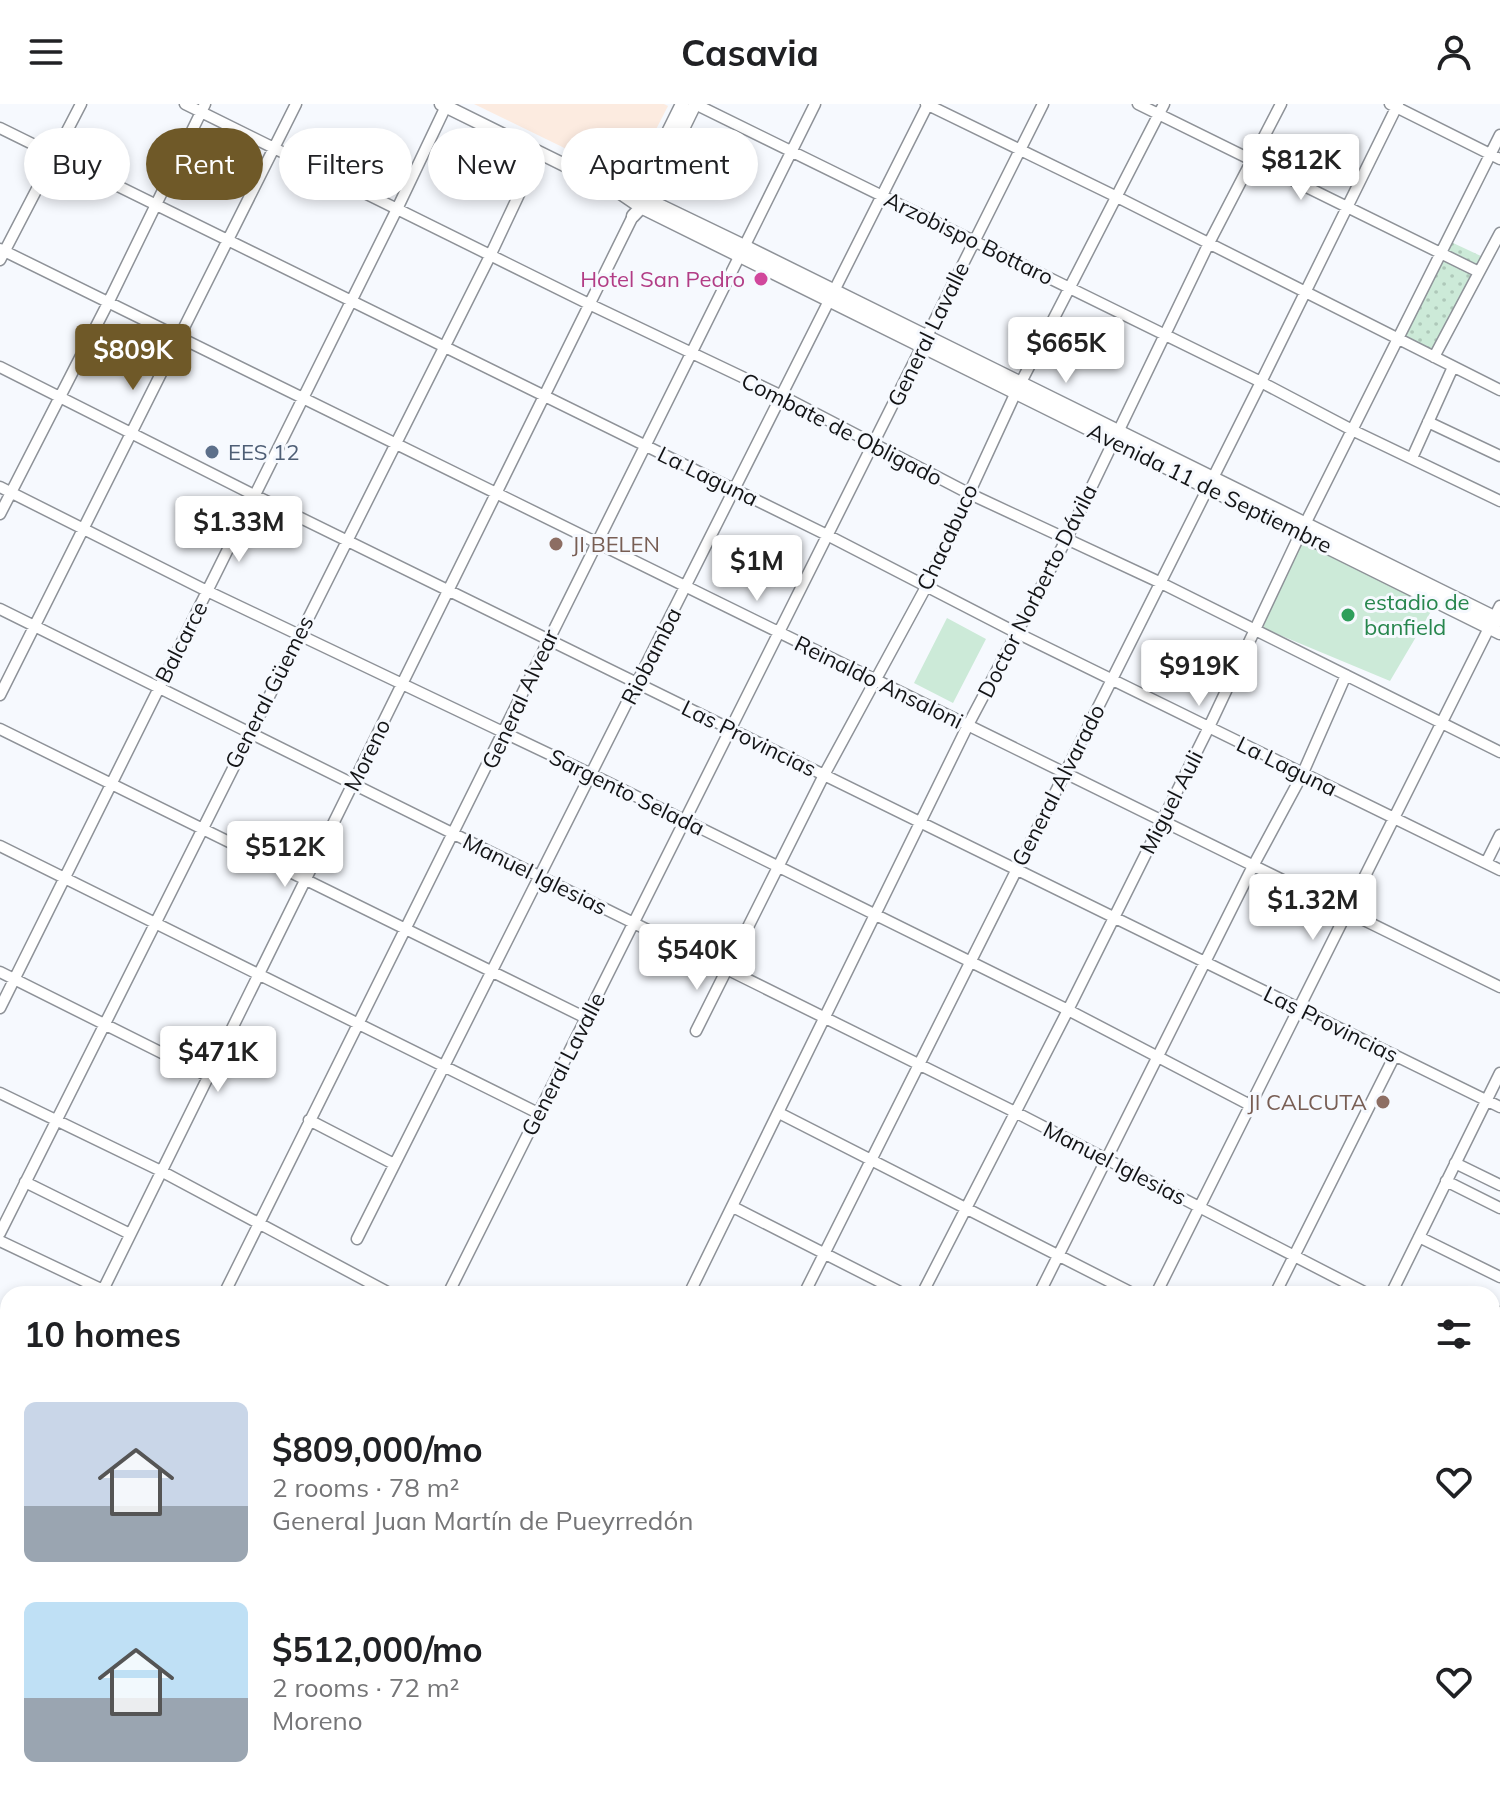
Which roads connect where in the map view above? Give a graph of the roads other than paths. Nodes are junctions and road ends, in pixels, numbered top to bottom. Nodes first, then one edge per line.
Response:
1 (81, 104) edge
2 (185, 104) edge
3 (296, 104) edge
4 (682, 104) edge
5 (695, 104) edge
6 (815, 104) edge
7 (927, 104) edge
8 (1043, 104) edge
9 (1138, 104) edge
10 (1281, 104) edge
11 (444, 105) edge
12 (1394, 105) edge
13 (203, 108) edge
14 (1161, 109) edge
15 (0, 128) edge
16 (68, 128) edge
17 (490, 128) edge
18 (1500, 135) edge
19 (24, 140) edge
20 (274, 148) junction
21 (1019, 150) junction
22 (790, 153) junction
23 (545, 155) edge
24 (1495, 156) edge
25 (1252, 160) junction
26 (130, 192) edge
27 (882, 195) junction
28 (1117, 197) junction
29 (29, 200) edge
30 (516, 200) edge
31 (638, 204) junction
32 (156, 205) junction
33 (1348, 206) junction
34 (397, 209) junction
35 (1500, 233) edge
36 (974, 240) junction
37 (228, 241) junction
38 (1209, 243) junction
39 (742, 251) junction
40 (1, 253) edge
41 (1443, 253) junction
42 (490, 256) junction
43 (1479, 272) junction
44 (1070, 287) junction
45 (1305, 291) junction
46 (830, 295) junction
47 (350, 300) junction
48 (109, 301) junction
49 (589, 304) junction
50 (1165, 334) junction
51 (178, 337) junction
52 (1398, 339) junction
53 (925, 341) junction
54 (443, 346) junction
55 (692, 353) junction
56 (1434, 357) junction
57 (0, 367) edge
58 (1453, 367) junction
59 (1261, 382) junction
60 (1018, 388) junction
61 (1500, 390) edge
62 (544, 395) junction
63 (780, 395) junction
64 (59, 397) junction
65 (302, 397) junction
66 (1428, 422) junction
67 (1354, 431) junction
68 (134, 432) junction
69 (1116, 436) junction
70 (394, 443) junction
71 (873, 443) junction
72 (644, 445) junction
73 (1499, 452) edge
74 (1412, 458) junction
75 (1211, 482) junction
76 (0, 487) edge
77 (734, 489) junction
78 (11, 492) junction
79 (968, 493) junction
80 (498, 494) junction
81 (254, 495) junction
82 (1500, 501) edge
83 (0, 514) edge
84 (1303, 528) junction
85 (83, 530) junction
86 (827, 535) junction
87 (1067, 538) junction
88 (346, 540) junction
89 (596, 542) junction
90 (1159, 582) junction
91 (685, 586) junction
92 (926, 587) junction
93 (207, 591) junction
94 (450, 591) junction
95 (0, 609) edge
96 (1497, 621) edge
97 (35, 627) junction
98 (1255, 629) junction
99 (779, 632) junction
100 (1017, 633) junction
101 (298, 635) junction
102 (548, 639) junction
103 (1346, 675) junction
104 (874, 679) junction
105 (1113, 679) junction
106 (637, 683) junction
107 (402, 684) junction
108 (158, 688) junction
109 (0, 695) edge
110 (1441, 722) junction
111 (968, 725) junction
112 (1209, 727) junction
113 (0, 729) edge
114 (730, 729) junction
115 (249, 732) junction
116 (506, 732) junction
117 (1500, 752) edge
118 (1065, 773) junction
119 (591, 774) junction
120 (824, 775) junction
121 (1302, 775) junction
122 (111, 784) junction
123 (354, 784) junction
124 (1394, 816) junction
125 (685, 821) junction
126 (1161, 821) junction
127 (921, 822) junction
128 (201, 828) junction
129 (454, 834) junction
130 (1500, 835) edge
131 (0, 846) edge
132 (1486, 863) junction
133 (1253, 866) junction
134 (778, 867) junction
135 (1015, 869) junction
136 (1500, 870) edge
137 (539, 876) junction
138 (65, 877) junction
139 (306, 880) junction
140 (1347, 912) junction
141 (875, 915) junction
142 (1115, 916) junction
143 (154, 921) junction
144 (634, 923) junction
145 (407, 929) junction
146 (969, 962) junction
147 (1206, 962) junction
148 (727, 969) junction
149 (492, 971) junction
150 (0, 972) edge
151 (259, 974) junction
152 (14, 979) junction
153 (1500, 987) edge
154 (0, 1008) edge
155 (1299, 1008) junction
156 (1068, 1010) junction
157 (825, 1017) junction
158 (586, 1018) junction
159 (359, 1023) junction
160 (103, 1024) junction
161 (696, 1031) dead end
162 (1395, 1055) junction
163 (1157, 1059) junction
164 (919, 1065) junction
165 (444, 1066) junction
166 (1500, 1073) edge
167 (208, 1076) junction
168 (0, 1093) edge
169 (1486, 1100) junction
170 (1250, 1105) junction
171 (1500, 1107) edge
172 (1015, 1112) junction
173 (538, 1113) junction
174 (779, 1113) junction
175 (55, 1120) junction
176 (309, 1120) junction
177 (1105, 1158) junction
178 (871, 1160) junction
179 (1455, 1163) junction
180 (394, 1164) junction
181 (161, 1171) junction
182 (1446, 1181) junction
183 (25, 1182) junction
184 (1500, 1185) edge
185 (1200, 1206) junction
186 (733, 1207) junction
187 (965, 1208) junction
188 (1500, 1208) edge
189 (259, 1223) junction
190 (0, 1233) edge
191 (130, 1234) junction
192 (1419, 1237) junction
193 (357, 1239) dead end
194 (0, 1241) edge
195 (824, 1253) junction
196 (1295, 1254) junction
197 (1058, 1255) junction
198 (1500, 1277) edge
199 (90, 1286) edge
200 (105, 1286) edge
201 (228, 1286) edge
202 (376, 1286) edge
203 (452, 1286) edge
204 (693, 1286) edge
205 (808, 1286) edge
206 (888, 1286) edge
207 (926, 1286) edge
208 (1043, 1286) edge
209 (1118, 1286) edge
210 (1160, 1286) edge
211 (1279, 1286) edge
212 (1353, 1286) edge
213 (1395, 1286) edge

1 - 16 street
2 - 13 street, Combate de Obligado
3 - 20 street
4 - 31 main road
5 - 22 street, Arzobispo Bottaro
5 - 31 main road
6 - 22 street, General Alvear
7 - 21 street
7 - 27 street, Riobamba
8 - 21 street, General Lavalle
9 - 14 street
10 - 25 street, Doctor Norberto Dávila
11 - 17 main road, Avenida 11 de Septiembre
11 - 34 street, Balcarce
12 - 24 street
12 - 33 street, General Alvarado
13 - 20 street, Combate de Obligado
13 - 32 street
14 - 25 street
14 - 28 street, Chacabuco
15 - 19 street, La Laguna
18 - 24 street, Miguel Auli
20 - 34 street, Combate de Obligado
20 - 37 street
21 - 28 street
21 - 36 street, General Lavalle
22 - 27 street, Arzobispo Bottaro
22 - 39 street, General Alvear
23 - 31 main road, Avenida 11 de Septiembre
24 - 41 street, Miguel Auli
25 - 33 street
25 - 38 street, Doctor Norberto Dávila
26 - 32 street, La Laguna
27 - 36 street, Arzobispo Bottaro
27 - 46 street, Riobamba
28 - 38 street
28 - 44 street, Chacabuco
29 - 40 street
30 - 42 street, General Güemes
31 - 39 main road, Avenida 11 de Septiembre
31 - 49 street, Moreno
32 - 37 street, La Laguna
32 - 48 street
33 - 41 street
33 - 45 street, General Alvarado
34 - 42 street, Combate de Obligado
34 - 47 street, Balcarce
35 - 43 street
36 - 44 street, Arzobispo Bottaro
36 - 53 street, General Lavalle
37 - 47 street, La Laguna
37 - 51 street
38 - 45 street
38 - 50 street, Doctor Norberto Dávila
39 - 46 main road, Avenida 11 de Septiembre
39 - 55 street, General Alvear
40 - 48 street, Reinaldo Ansaloni
41 - 43 street
41 - 52 street, Miguel Auli
42 - 49 street, Combate de Obligado
42 - 54 street, General Güemes
43 - 56 street
44 - 50 street, Arzobispo Bottaro
44 - 60 street, Chacabuco
45 - 52 street
45 - 59 street, General Alvarado
46 - 53 main road, Avenida 11 de Septiembre
46 - 63 street, Riobamba
47 - 54 street, La Laguna
47 - 65 street, Balcarce
48 - 51 street, Reinaldo Ansaloni
48 - 64 street
49 - 55 street, Combate de Obligado
49 - 62 street, Moreno
50 - 59 street, Arzobispo Bottaro
50 - 69 street, Doctor Norberto Dávila
51 - 65 street, Reinaldo Ansaloni
51 - 68 street
52 - 56 street
52 - 67 street, Miguel Auli
53 - 60 main road, Avenida 11 de Septiembre
53 - 71 street, General Lavalle
54 - 62 street, La Laguna
54 - 70 street, General Güemes
55 - 63 street, Combate de Obligado
55 - 72 street, General Alvear
56 - 58 street
57 - 64 street, Las Provincias
58 - 61 street
58 - 66 street
59 - 67 street, Arzobispo Bottaro
59 - 75 street, General Alvarado
60 - 69 main road, Avenida 11 de Septiembre
60 - 79 street, Chacabuco
62 - 72 street, La Laguna
62 - 80 street, Moreno
63 - 71 street, Combate de Obligado
63 - 77 street, Riobamba
64 - 68 street, Las Provincias
64 - 78 street
65 - 70 street, Reinaldo Ansaloni
65 - 81 street, Balcarce
66 - 73 street
66 - 74 street
67 - 74 street, Arzobispo Bottaro
67 - 84 street, Miguel Auli
68 - 81 street, Las Provincias
68 - 85 street
69 - 75 main road, Avenida 11 de Septiembre
69 - 87 street, Doctor Norberto Dávila
70 - 80 street, Reinaldo Ansaloni
70 - 88 street, General Güemes
71 - 79 street, Combate de Obligado
71 - 86 street, General Lavalle
72 - 77 street, La Laguna
72 - 89 street, General Alvear
74 - 82 street, Arzobispo Bottaro
75 - 84 main road, Avenida 11 de Septiembre
75 - 90 street, General Alvarado
76 - 78 street, Sargento Selada
77 - 86 street, La Laguna
77 - 91 street, Riobamba
78 - 83 street
78 - 85 street, Sargento Selada
79 - 87 street, Combate de Obligado
79 - 92 street, Chacabuco
80 - 89 street, Reinaldo Ansaloni
80 - 94 street, Moreno
81 - 88 street, Las Provincias
81 - 93 street, Balcarce
84 - 96 main road, Avenida 11 de Septiembre
84 - 98 street, Miguel Auli
85 - 93 street, Sargento Selada
85 - 97 street
86 - 92 street, La Laguna
86 - 99 street, General Lavalle
87 - 90 street, Combate de Obligado
87 - 100 street, Doctor Norberto Dávila
88 - 94 street, Las Provincias
88 - 101 street, General Güemes
89 - 91 street, Reinaldo Ansaloni
89 - 102 street, General Alvear
90 - 98 street, Combate de Obligado
90 - 105 street, General Alvarado
91 - 99 street, Reinaldo Ansaloni
91 - 106 street, Riobamba
92 - 100 street, La Laguna
92 - 104 street, Chacabuco
93 - 101 street, Sargento Selada
93 - 108 street, Balcarce
94 - 102 street, Las Provincias
94 - 107 street, Moreno
95 - 97 street, Manuel Iglesias
96 - 110 street
97 - 108 street, Manuel Iglesias
97 - 109 street
98 - 103 street, Combate de Obligado
98 - 112 street, Miguel Auli
99 - 104 street, Reinaldo Ansaloni
99 - 114 street, General Lavalle
100 - 105 street, La Laguna
100 - 111 street, Doctor Norberto Dávila
101 - 107 street, Sargento Selada
101 - 115 street, General Güemes
102 - 106 street, Las Provincias
102 - 116 street, General Alvear
103 - 110 street, Combate de Obligado
103 - 121 street
104 - 111 street, Reinaldo Ansaloni
104 - 120 street, Chacabuco
105 - 112 street, La Laguna
105 - 118 street, General Alvarado
106 - 114 street, Las Provincias
106 - 119 street, Riobamba
107 - 116 street, Sargento Selada
107 - 123 street, Moreno
108 - 115 street, Manuel Iglesias
108 - 122 street, Balcarce
110 - 117 street, Combate de Obligado
110 - 124 street
111 - 118 street, Reinaldo Ansaloni
111 - 127 street, Doctor Norberto Dávila
112 - 121 street, La Laguna
112 - 126 street, Miguel Auli
113 - 122 street
114 - 120 street, Las Provincias
114 - 125 street, General Lavalle
115 - 123 street, Manuel Iglesias
115 - 128 street, General Güemes
116 - 119 street, Sargento Selada
116 - 129 street, General Alvear
118 - 126 street, Reinaldo Ansaloni
118 - 135 street, General Alvarado
119 - 125 street, Sargento Selada
119 - 137 street, Riobamba
120 - 127 street, Las Provincias
120 - 134 street, Chacabuco
121 - 124 street, La Laguna
121 - 133 street
122 - 128 street
122 - 138 street, Balcarce
123 - 129 street, Manuel Iglesias
123 - 139 street, Moreno
124 - 132 street, La Laguna
124 - 140 street
125 - 134 street, Sargento Selada
125 - 144 street, General Lavalle
126 - 133 street, Reinaldo Ansaloni
126 - 142 street, Miguel Auli
127 - 135 street, Las Provincias
127 - 141 street, Doctor Norberto Dávila
128 - 139 street
128 - 143 street, General Güemes
129 - 137 street, Manuel Iglesias
129 - 145 street, General Alvear
130 - 132 street
131 - 138 street
132 - 136 street, La Laguna
133 - 140 street, Reinaldo Ansaloni
133 - 147 street
134 - 141 street, Sargento Selada
134 - 148 street, Chacabuco
135 - 142 street, Las Provincias
135 - 146 street, General Alvarado
137 - 144 street, Manuel Iglesias
137 - 149 street, Riobamba
138 - 143 street
138 - 152 street, Balcarce
139 - 145 street
139 - 151 street, Moreno
140 - 153 street, Reinaldo Ansaloni
140 - 155 street
141 - 146 street, Sargento Selada
141 - 157 street, Doctor Norberto Dávila
142 - 147 street, Las Provincias
142 - 156 street, Miguel Auli
143 - 151 street
143 - 160 street, General Güemes
144 - 148 street, Manuel Iglesias
144 - 158 street, General Lavalle
145 - 149 street
145 - 159 street, General Alvear
146 - 156 street, Sargento Selada
146 - 164 street, General Alvarado
147 - 155 street, Las Provincias
147 - 163 street
148 - 157 street, Manuel Iglesias
148 - 161 street, Chacabuco
149 - 158 street
149 - 165 street, Riobamba
150 - 152 street
151 - 159 street
151 - 167 street, Moreno
152 - 154 street, Balcarce
152 - 160 street
155 - 162 street, Las Provincias
155 - 170 street
156 - 163 street, Sargento Selada
156 - 172 street, Miguel Auli
157 - 164 street, Manuel Iglesias
157 - 174 street, Doctor Norberto Dávila
158 - 173 street, General Lavalle
159 - 165 street
159 - 176 street, General Alvear
160 - 167 street
160 - 175 street, General Güemes
162 - 169 street, Las Provincias
162 - 196 street
163 - 170 street, Sargento Selada
163 - 177 street
164 - 172 street, Manuel Iglesias
164 - 178 street, General Alvarado
165 - 173 street
165 - 180 street, Riobamba
166 - 169 street
167 - 181 street, Moreno
168 - 175 street
169 - 171 street, Las Provincias
169 - 179 street
170 - 185 street
172 - 177 street, Manuel Iglesias
172 - 187 street, Miguel Auli
173 - 203 street, General Lavalle
174 - 178 street
174 - 186 street, Doctor Norberto Dávila
175 - 181 street
175 - 183 street, General Güemes
176 - 180 street
176 - 189 street, General Alvear
177 - 185 street, Manuel Iglesias
177 - 197 street
178 - 187 street
178 - 195 street, General Alvarado
179 - 182 street
179 - 184 street
180 - 193 street, Riobamba
181 - 189 street
181 - 191 street, Moreno
182 - 188 street
182 - 192 street
183 - 190 street, General Güemes
183 - 191 street
185 - 196 street, Manuel Iglesias
185 - 210 street
186 - 195 street
186 - 204 street, Doctor Norberto Dávila
187 - 197 street
187 - 207 street, Miguel Auli
189 - 201 street, General Alvear
189 - 202 street
191 - 200 street, Moreno
192 - 198 street
192 - 213 street
194 - 199 street
195 - 205 street, General Alvarado
195 - 206 street
196 - 211 street
196 - 212 street, Manuel Iglesias
197 - 208 street
197 - 209 street

